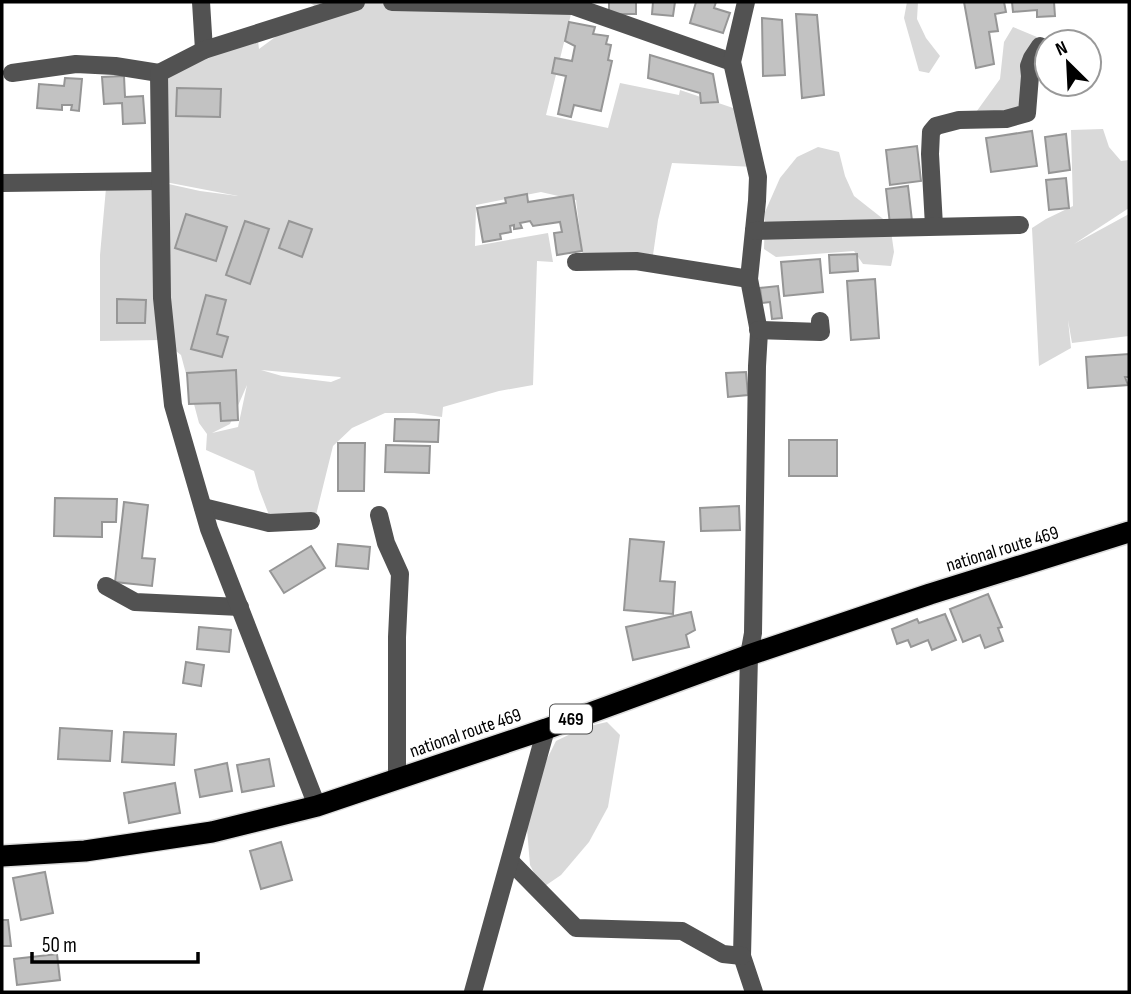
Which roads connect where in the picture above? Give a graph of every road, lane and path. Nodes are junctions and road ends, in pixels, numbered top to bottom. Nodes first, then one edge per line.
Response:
1 (201, 2) edge
2 (356, 2) edge
3 (392, 2) edge
4 (471, 2) edge
5 (746, 2) edge
6 (204, 50) junction
7 (1033, 59) edge
8 (732, 62) junction
9 (12, 72) dead end
10 (159, 73) junction
11 (160, 181) junction
12 (2, 183) edge
13 (1020, 225) dead end
14 (934, 226) junction
15 (754, 231) junction
16 (576, 262) dead end
17 (749, 279) junction
18 (820, 321) dead end
19 (758, 330) junction
20 (203, 507) junction
21 (379, 515) dead end
22 (311, 521) dead end
23 (1129, 532) edge
24 (106, 586) dead end
25 (240, 607) junction
26 (749, 655) junction
27 (546, 729) junction
28 (397, 779) junction
29 (317, 806) junction
30 (2, 856) edge
31 (510, 862) junction
32 (742, 956) junction
33 (473, 992) edge
34 (754, 992) edge

1 - 6 street
2 - 6 street
3 - 4 street
4 - 8 street
5 - 8 street
6 - 10 street
7 - 14 street
8 - 15 street
9 - 10 street
10 - 11 street
11 - 12 street
11 - 20 street
13 - 14 street
14 - 15 street
15 - 17 street
16 - 17 street
17 - 19 street
18 - 19 street
19 - 26 street
20 - 22 street
20 - 25 street
21 - 28 street
23 - 26 highway, national route 469 / 469
24 - 25 street
25 - 29 street
26 - 27 highway, national route 469 / 469
26 - 32 street
27 - 28 highway, national route 469 / 469
27 - 31 street
28 - 29 highway, national route 469 / 469
29 - 30 highway, national route 469 / 469
31 - 32 street
31 - 33 street
32 - 34 street

